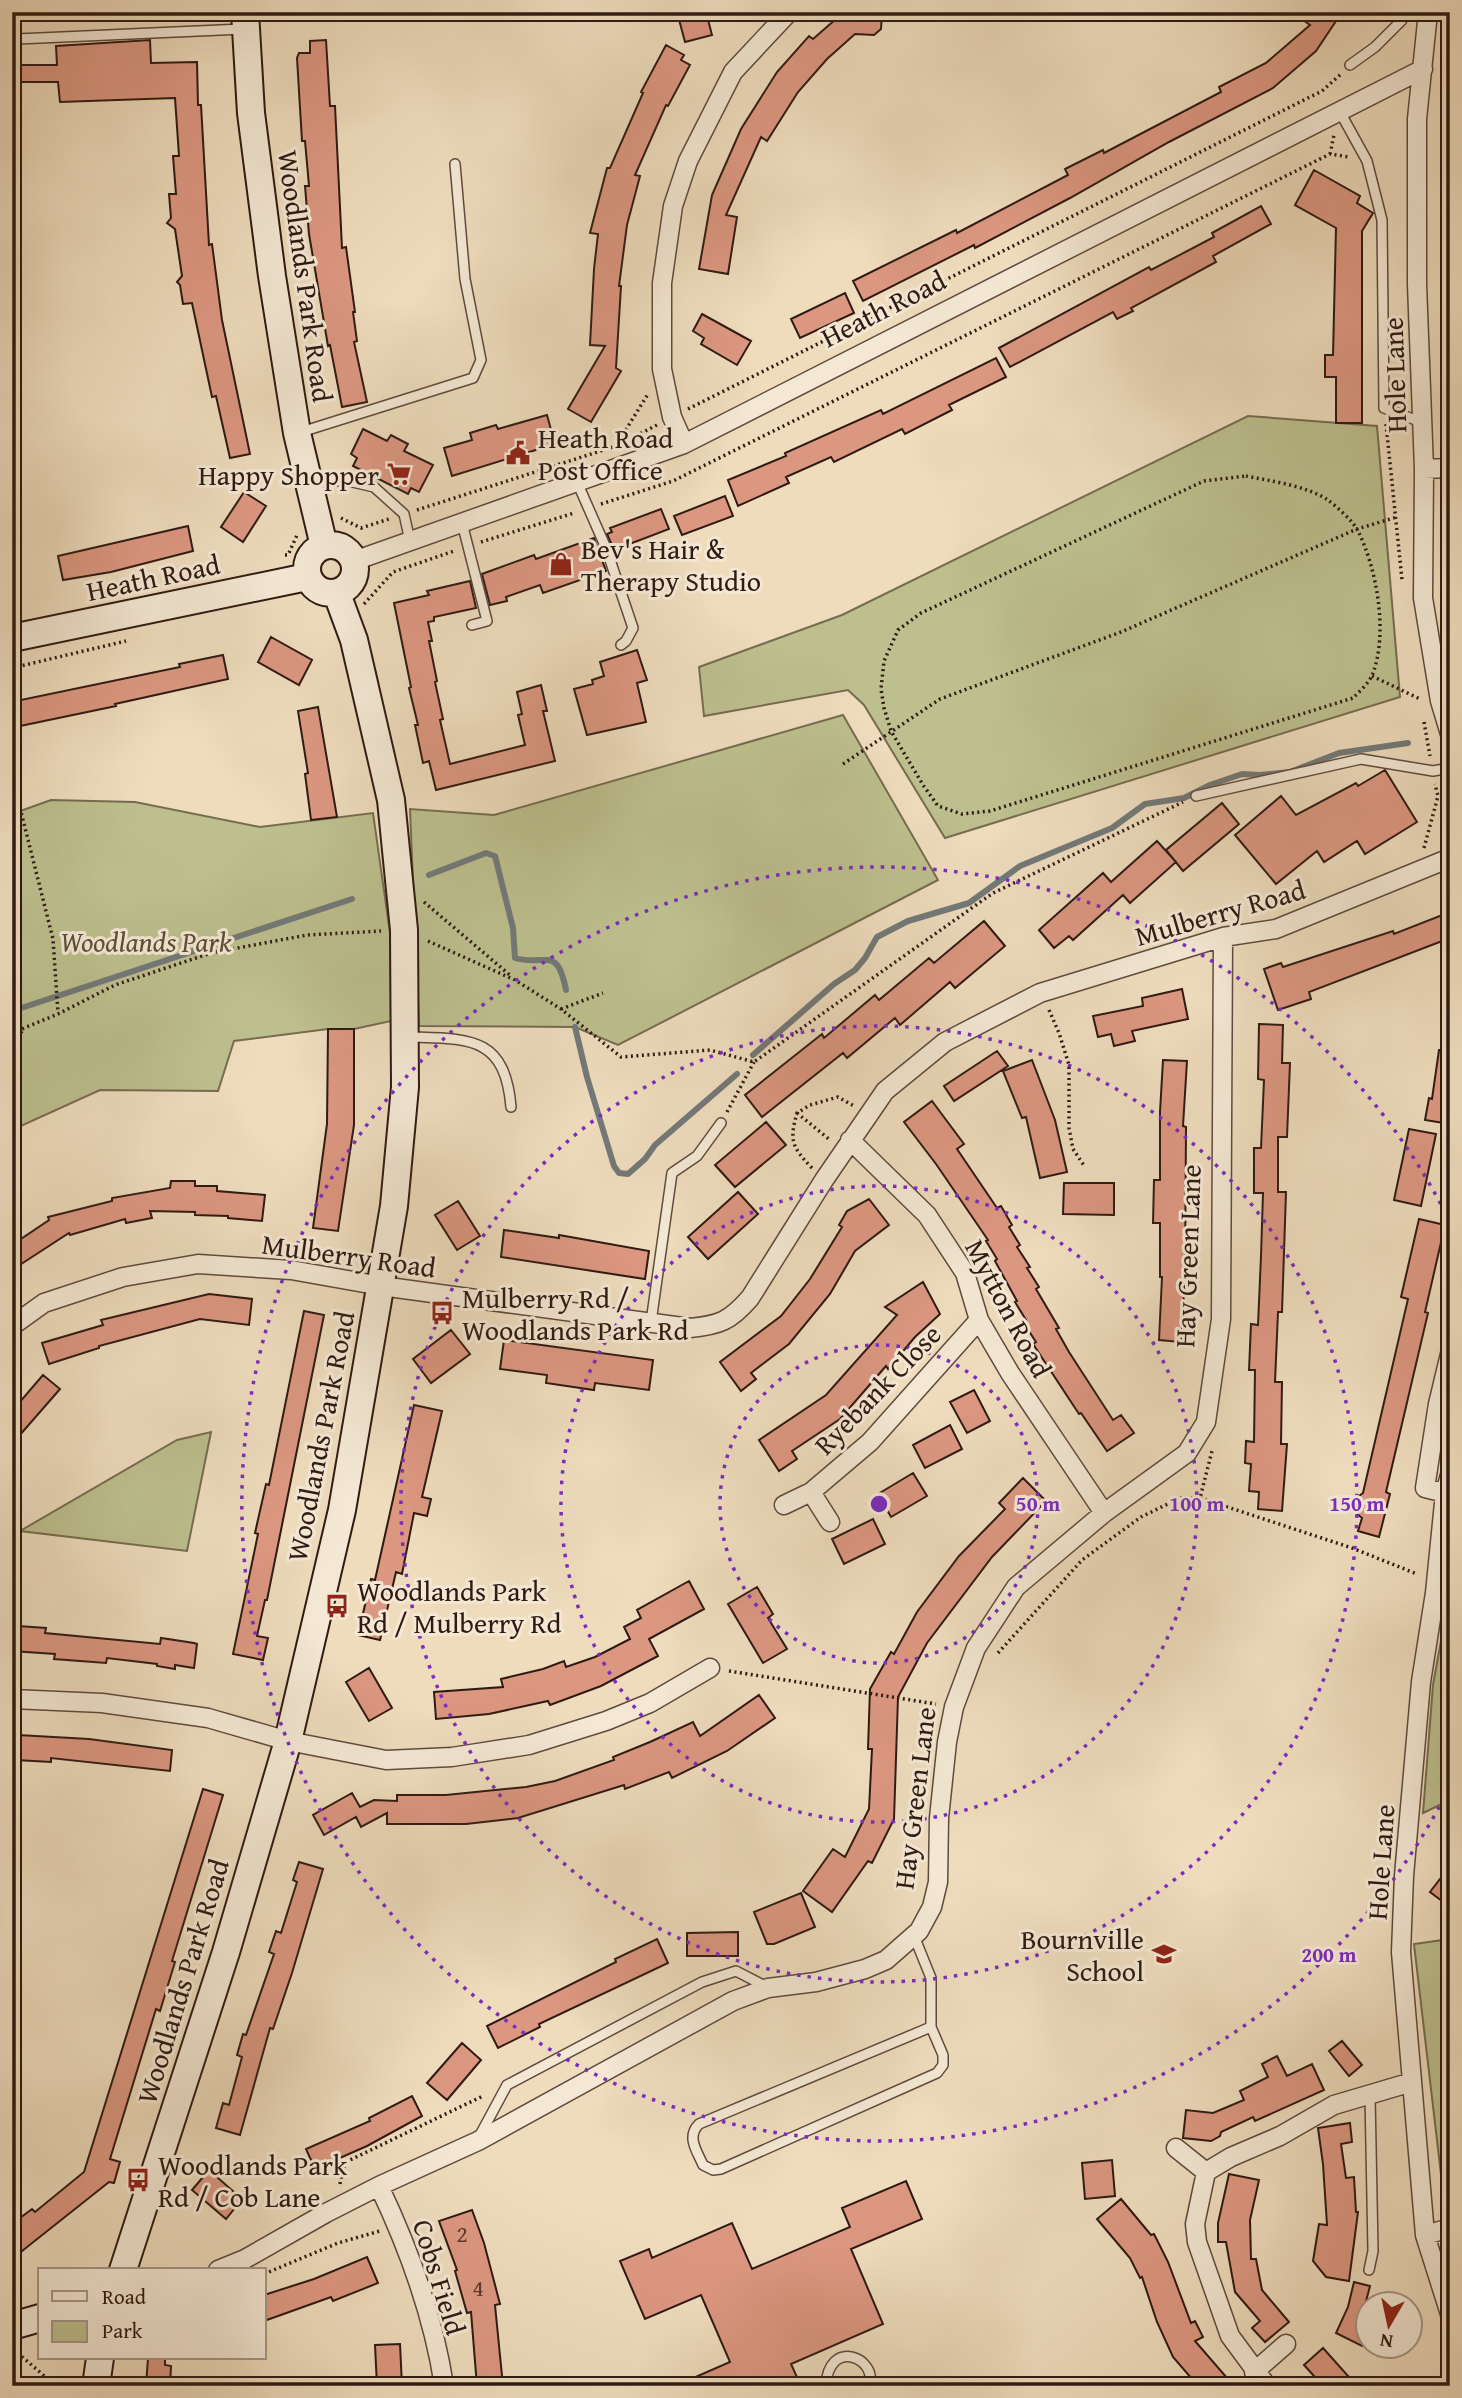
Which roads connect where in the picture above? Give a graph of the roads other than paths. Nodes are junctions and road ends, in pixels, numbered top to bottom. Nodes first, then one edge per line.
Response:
1 (789, 12) edge
2 (1401, 12) edge
3 (1427, 12) edge
4 (244, 21) edge
5 (17, 39) dead end
6 (1350, 65) road end
7 (1423, 69) junction
8 (1339, 112) junction
9 (455, 164) dead end
10 (1421, 422) junction
11 (297, 433) junction
12 (684, 444) junction
13 (1450, 468) edge
14 (1424, 469) junction
15 (577, 482) junction
16 (309, 484) junction
17 (462, 523) junction
18 (410, 542) junction
19 (324, 546) junction
20 (354, 561) junction
21 (307, 576) junction
22 (341, 604) junction
23 (472, 625) dead end
24 (12, 638) edge
25 (621, 645) dead end
26 (1450, 734) edge
27 (1450, 768) edge
28 (1196, 796) road end
29 (1450, 858) edge
30 (1223, 937) junction
31 (404, 1036) junction
32 (511, 1107) dead end
33 (721, 1123) road end
34 (847, 1146) junction
35 (381, 1286) junction
36 (979, 1320) junction
37 (651, 1322) junction
38 (12, 1326) edge
39 (1450, 1354) edge
40 (1450, 1475) edge
41 (811, 1492) junction
42 (1445, 1493) junction
43 (784, 1505) dead end
44 (1104, 1513) junction
45 (830, 1522) dead end
46 (710, 1668) road end
47 (12, 1699) edge
48 (288, 1741) junction
49 (914, 1936) junction
50 (768, 1988) junction
51 (931, 2026) junction
52 (1412, 2082) junction
53 (1370, 2095) junction
54 (478, 2141) junction
55 (1176, 2148) dead end
56 (1206, 2172) junction
57 (379, 2186) junction
58 (1450, 2228) edge
59 (1425, 2235) junction
60 (124, 2268) edge
61 (223, 2268) edge
62 (1369, 2270) dead end
63 (1450, 2314) edge
64 (38, 2319) edge
65 (12, 2326) edge
66 (1286, 2344) dead end
67 (100, 2360) edge
68 (1255, 2372) junction
69 (96, 2386) edge
70 (444, 2386) edge
71 (826, 2386) edge
72 (869, 2386) edge
73 (1267, 2386) edge

1 - 12 street
2 - 6 lane
3 - 7 street, Hole Lane
4 - 5 lane
4 - 11 street, Woodlands Park Road
7 - 8 street, Heath Road
7 - 10 street, Hole Lane
8 - 10 lane
8 - 12 street, Heath Road
9 - 11 lane
10 - 14 street, Hole Lane
11 - 16 street, Woodlands Park Road
12 - 15 street, Heath Road
13 - 14 street
14 - 26 street, Hole Lane
15 - 17 street, Heath Road
15 - 25 lane
16 - 18 lane
16 - 19 street, Woodlands Park Road
17 - 18 street, Heath Road
17 - 23 lane
18 - 20 street, Heath Road
19 - 20 street
19 - 21 street
20 - 22 street
21 - 22 street
21 - 24 street, Heath Road
22 - 31 street, Woodlands Park Road
27 - 28 lane
29 - 30 street, Mulberry Road
30 - 34 street, Mulberry Road
30 - 44 street, Hay Green Lane
31 - 32 lane
31 - 35 street, Woodlands Park Road
33 - 37 lane
34 - 36 street, Mytton Road
34 - 37 street, Mulberry Road
35 - 37 street, Mulberry Road
35 - 38 street, Mulberry Road
35 - 48 street, Woodlands Park Road
36 - 41 street, Ryebank Close
36 - 44 street, Mytton Road
39 - 42 street
40 - 42 street, Hole Lane
41 - 43 street, Ryebank Close
41 - 45 street, Ryebank Close
42 - 52 street, Hole Lane
44 - 49 street, Hay Green Lane
46 - 48 street
47 - 48 street
48 - 60 street, Woodlands Park Road
49 - 50 street, Hay Green Lane
49 - 51 lane
50 - 54 street, Hay Green Lane
50 - 54 lane
51 - 51 lane
52 - 53 street
52 - 59 street, Hole Lane
53 - 56 street
53 - 62 lane
54 - 57 street, Hay Green Lane
55 - 56 street
56 - 68 street
57 - 61 street, Hay Green Lane
57 - 70 street, Cobs Field
58 - 59 street
59 - 63 street, Hole Lane
64 - 65 street
66 - 68 street
67 - 69 street
68 - 73 street
71 - 72 lane

